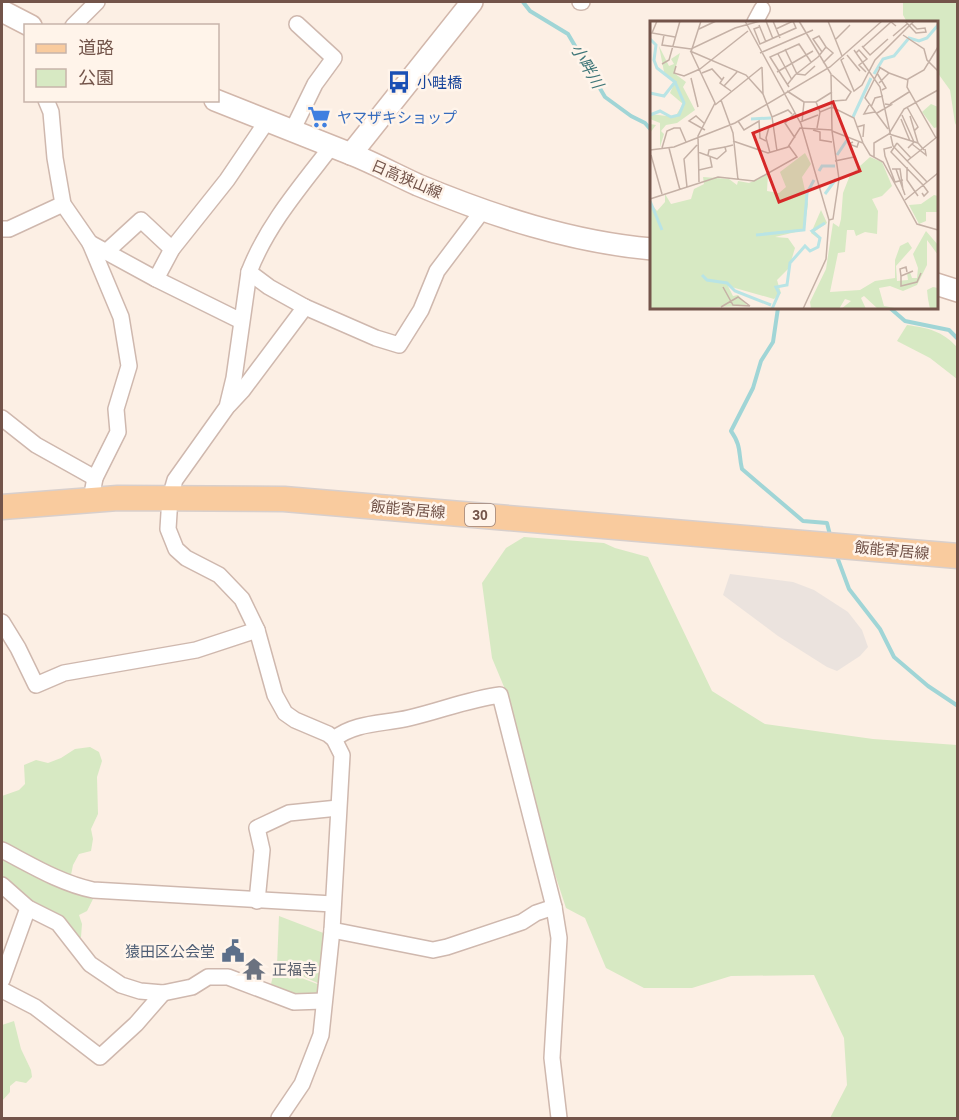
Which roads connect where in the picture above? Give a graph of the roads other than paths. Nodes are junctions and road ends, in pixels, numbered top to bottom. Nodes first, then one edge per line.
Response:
1 (97, 2) edge
2 (472, 2) edge
3 (2, 10) edge
4 (27, 24) edge
5 (75, 24) edge
6 (297, 24) dead end
7 (47, 102) edge
8 (219, 102) edge
9 (267, 121) junction
10 (292, 131) junction
11 (331, 147) junction
12 (351, 154) junction
13 (63, 204) junction
14 (483, 210) junction
15 (2, 229) edge
16 (90, 243) junction
17 (172, 249) junction
18 (650, 249) edge
19 (106, 252) junction
20 (249, 272) junction
21 (156, 279) junction
22 (938, 285) edge
23 (957, 291) edge
24 (306, 307) junction
25 (241, 321) junction
26 (227, 407) junction
27 (2, 418) edge
28 (93, 488) junction
29 (170, 497) junction
30 (2, 507) edge
31 (957, 556) edge
32 (2, 622) edge
33 (257, 630) junction
34 (334, 739) junction
35 (338, 808) junction
36 (2, 850) edge
37 (2, 885) edge
38 (257, 901) junction
39 (333, 904) junction
40 (554, 907) junction
41 (28, 908) junction
42 (332, 930) junction
43 (2, 980) edge
44 (2, 990) edge
45 (163, 993) junction
46 (323, 1001) junction
47 (279, 1119) edge
48 (559, 1119) edge

1 - 5 street
2 - 12 main road, 日高狭山線
3 - 4 main road
6 - 10 street
7 - 13 street
8 - 9 main road
9 - 10 main road
9 - 17 street
10 - 11 main road
11 - 12 main road
11 - 20 street
12 - 14 main road, 日高狭山線
13 - 15 street
13 - 16 street
14 - 18 main road, 日高狭山線
14 - 24 street
16 - 19 street
16 - 28 street
17 - 19 street
17 - 21 street
19 - 21 street
20 - 24 street
20 - 25 street
21 - 25 street
22 - 23 main road
24 - 26 street
25 - 26 street
26 - 29 street
27 - 28 street
28 - 29 main road, 飯能寄居線 / 30
28 - 30 main road, 飯能寄居線 / 30
29 - 31 main road, 飯能寄居線 / 30
29 - 33 street
32 - 33 street
33 - 34 street
34 - 35 street
34 - 40 street
35 - 38 street
35 - 39 street
36 - 38 street
37 - 41 street
38 - 39 street
39 - 42 street
40 - 42 street
40 - 48 street
41 - 43 street
41 - 45 street
42 - 46 street
44 - 45 street
45 - 46 street
46 - 47 street

